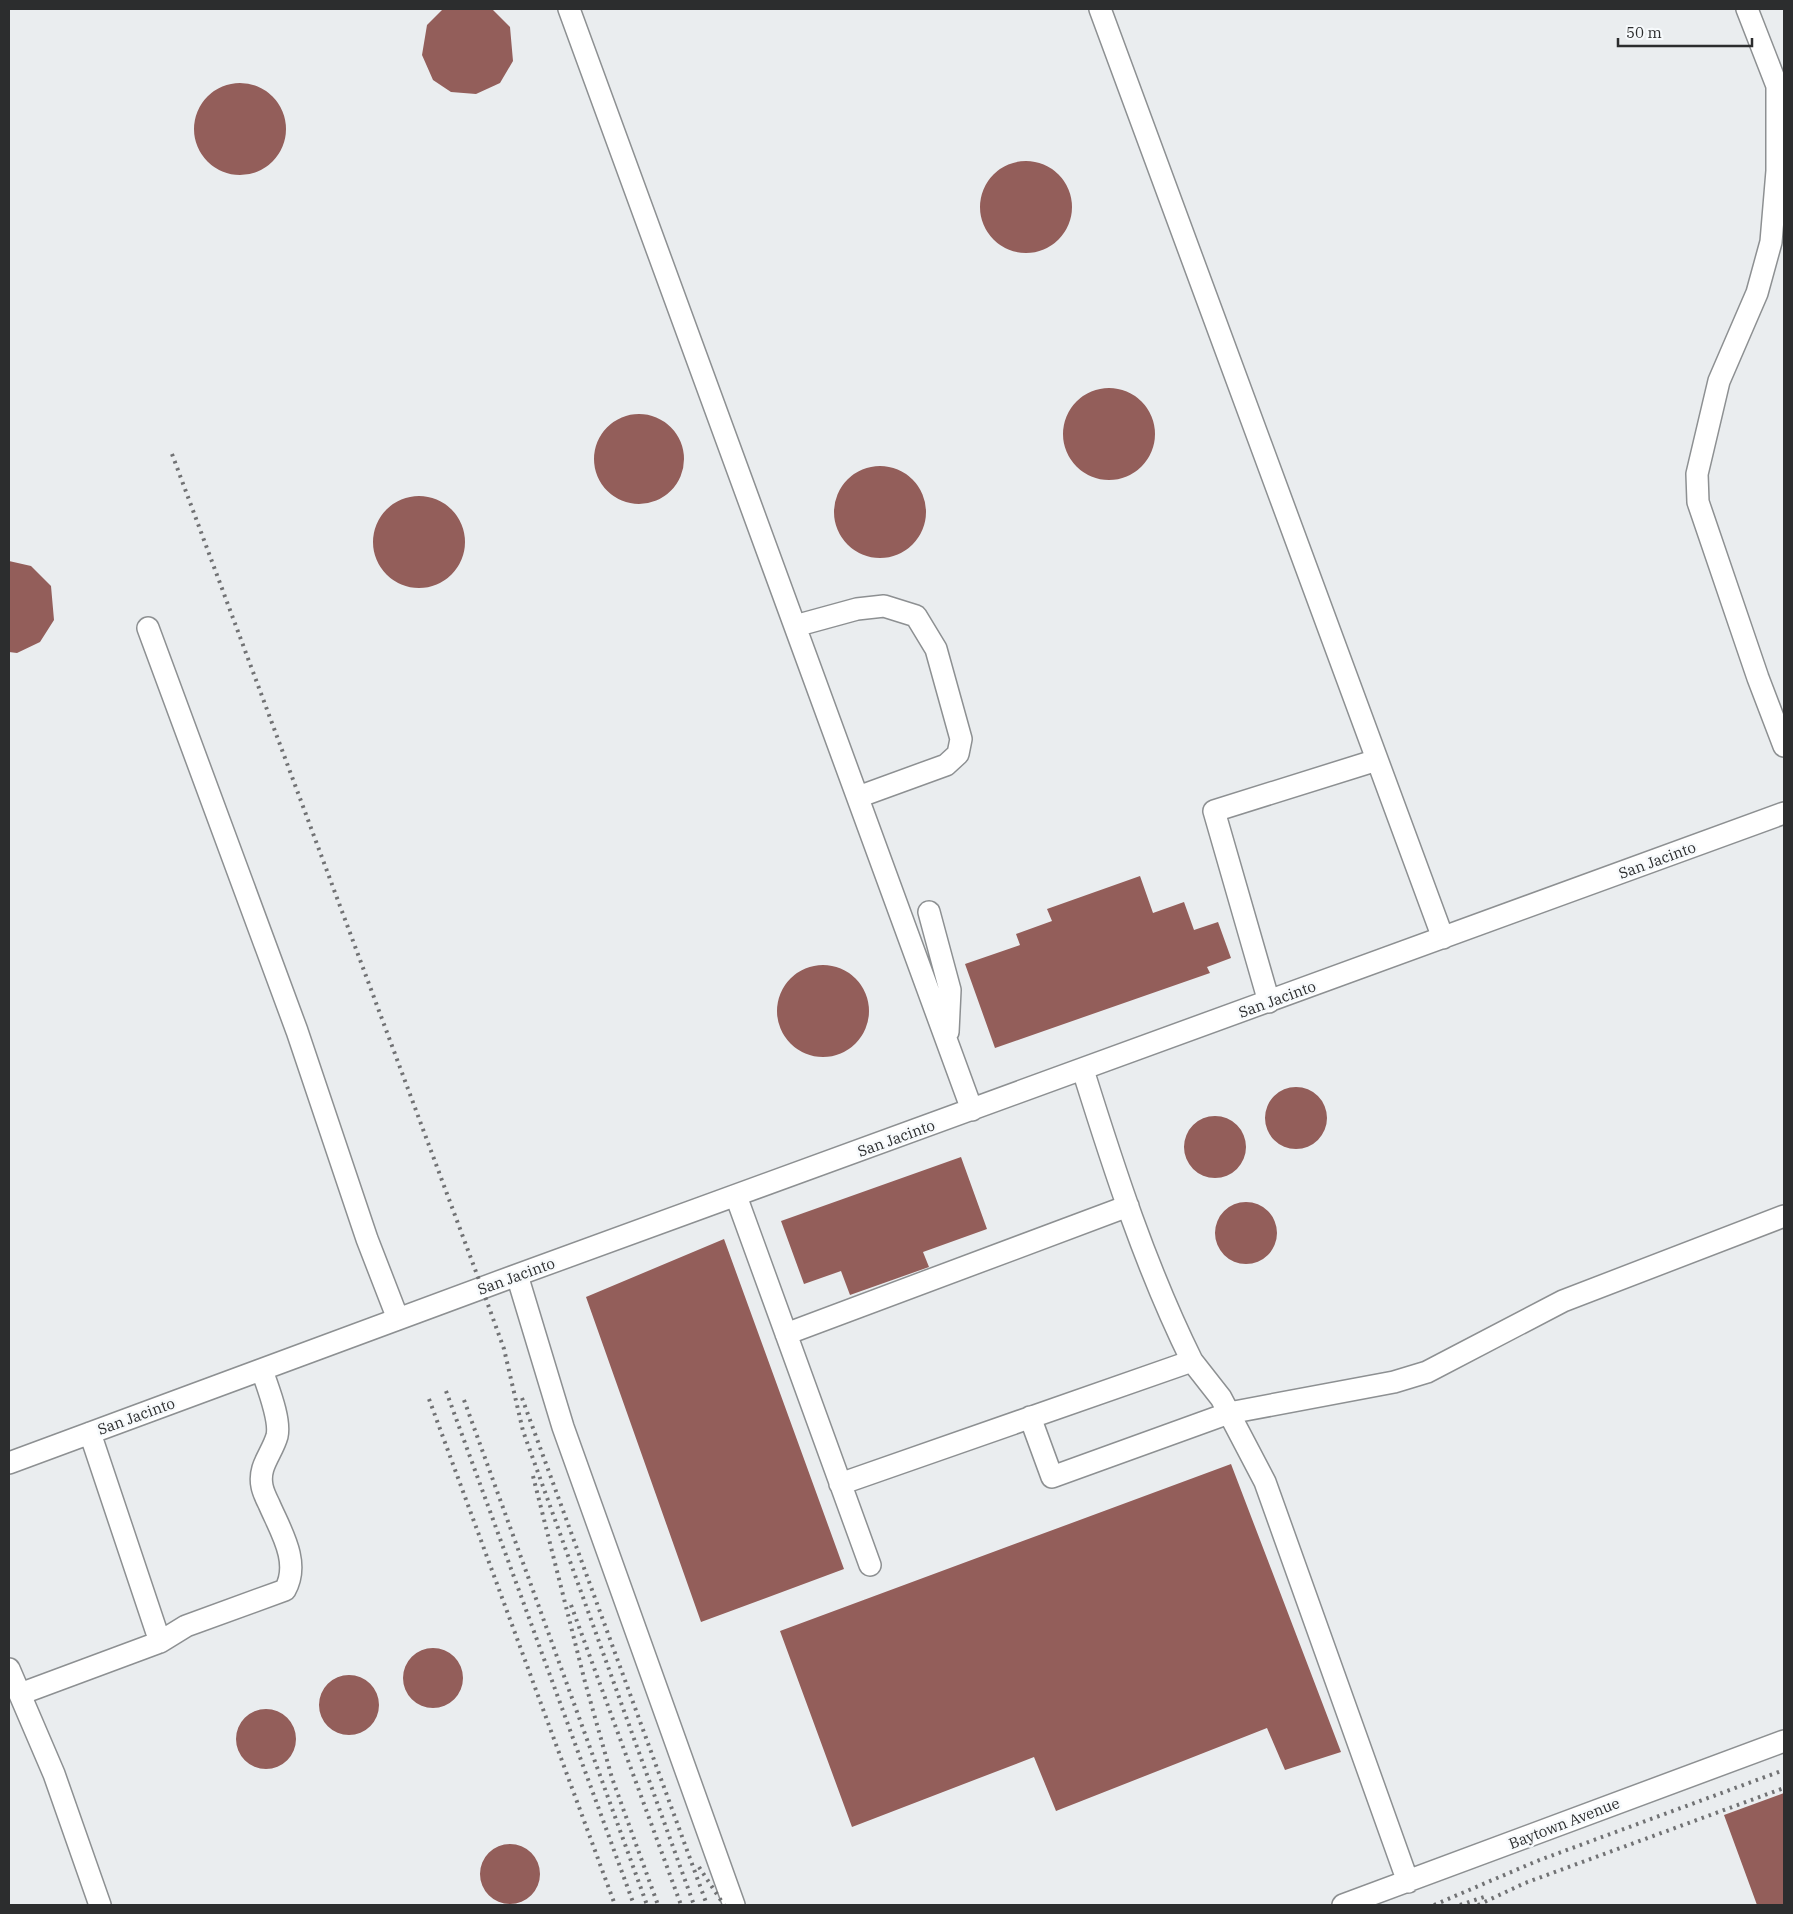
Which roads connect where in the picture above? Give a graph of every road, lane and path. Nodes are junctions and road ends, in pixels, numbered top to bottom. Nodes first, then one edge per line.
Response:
1 (570, 9) edge
2 (1100, 9) edge
3 (1746, 9) edge
4 (795, 626) junction
5 (148, 628) dead end
6 (1784, 746) edge
7 (1377, 760) junction
8 (858, 797) junction
9 (1784, 813) edge
10 (929, 912) dead end
11 (1443, 938) junction
12 (1269, 1002) junction
13 (947, 1042) junction
14 (1082, 1070) junction
15 (972, 1110) junction
16 (736, 1196) junction
17 (1128, 1206) junction
18 (1784, 1216) edge
19 (517, 1275) junction
20 (398, 1319) junction
21 (786, 1334) junction
22 (1192, 1361) junction
23 (262, 1370) junction
24 (1229, 1413) junction
25 (1030, 1418) junction
26 (90, 1433) junction
27 (9, 1463) edge
28 (840, 1484) junction
29 (870, 1565) dead end
30 (160, 1642) junction
31 (9, 1669) edge
32 (20, 1694) junction
33 (1784, 1741) edge
34 (1408, 1882) junction
35 (100, 1905) edge
36 (734, 1905) edge
37 (1343, 1905) edge

1 - 4 street
2 - 7 street
3 - 6 street
4 - 8 street
4 - 8 street
5 - 20 street
7 - 11 street
7 - 12 street
8 - 13 street
9 - 11 street, San Jacinto
10 - 13 street
11 - 12 street, San Jacinto
12 - 14 street, San Jacinto
13 - 15 street
14 - 15 street, San Jacinto
14 - 17 street
15 - 16 street, San Jacinto
16 - 19 street, San Jacinto
16 - 21 street
17 - 21 street
17 - 22 street
18 - 24 street
19 - 20 street, San Jacinto
19 - 36 street
20 - 23 street, San Jacinto
21 - 28 street
22 - 24 street
22 - 25 street
23 - 26 street, San Jacinto
23 - 30 street
24 - 25 street
24 - 34 street
25 - 28 street
26 - 27 street, San Jacinto
26 - 30 street
28 - 29 street
30 - 32 street
31 - 32 street
32 - 35 street
33 - 34 street, Baytown Avenue
34 - 37 street, Baytown Avenue

